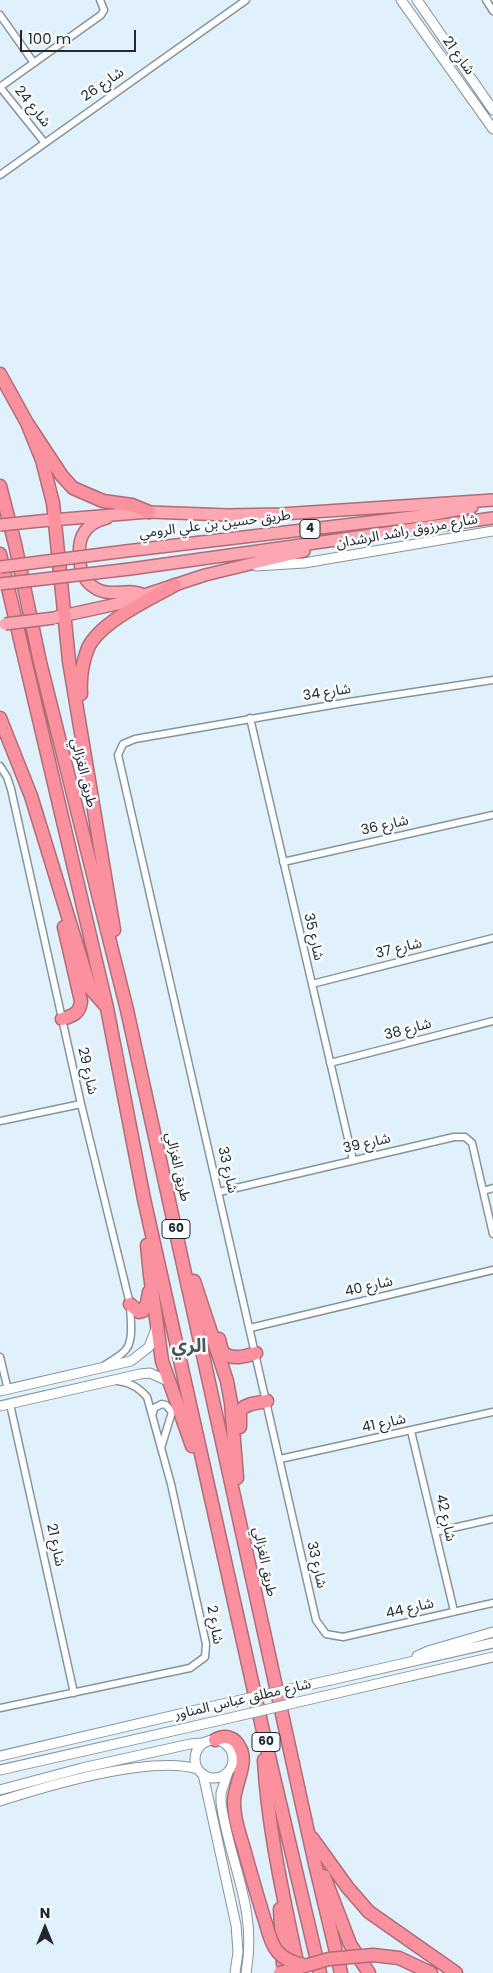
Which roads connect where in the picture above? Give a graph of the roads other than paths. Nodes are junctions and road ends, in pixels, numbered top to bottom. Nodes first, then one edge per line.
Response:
1 (100, 0) edge
2 (246, 0) edge
3 (401, 0) edge
4 (416, 0) edge
5 (486, 0) edge
6 (493, 11) edge
7 (0, 14) edge
8 (34, 63) junction
9 (0, 87) edge
10 (493, 110) edge
11 (493, 129) edge
12 (44, 142) junction
13 (0, 175) edge
14 (0, 374) edge
15 (28, 423) junction
16 (0, 486) edge
17 (493, 501) edge
18 (149, 512) junction
19 (493, 518) edge
20 (55, 519) junction
21 (0, 525) edge
22 (493, 532) edge
23 (382, 533) junction
24 (0, 554) edge
25 (236, 566) junction
26 (0, 567) edge
27 (0, 584) edge
28 (174, 585) junction
29 (144, 595) junction
30 (59, 616) junction
31 (2, 624) edge
32 (493, 680) edge
33 (0, 718) edge
34 (250, 718) junction
35 (165, 734) joint
36 (84, 746) junction
37 (0, 766) edge
38 (493, 815) edge
39 (283, 862) junction
40 (62, 900) junction
41 (493, 938) edge
42 (312, 984) junction
43 (107, 1008) junction
44 (127, 1010) junction
45 (62, 1019) junction
46 (493, 1021) edge
47 (330, 1063) junction
48 (81, 1104) junction
49 (0, 1121) edge
50 (353, 1160) junction
51 (493, 1188) edge
52 (483, 1191) junction
53 (219, 1192) junction
54 (144, 1199) junction
55 (177, 1234) junction
56 (493, 1234) edge
57 (493, 1270) edge
58 (150, 1275) junction
59 (202, 1303) junction
60 (130, 1304) junction
61 (158, 1324) junction
62 (250, 1328) junction
63 (256, 1353) junction
64 (0, 1357) edge
65 (98, 1369) junction
66 (60, 1378) junction
67 (111, 1380) junction
68 (170, 1382) junction
69 (25, 1386) junction
70 (4, 1390) edge
71 (62, 1393) junction
72 (28, 1400) junction
73 (267, 1401) junction
74 (10, 1404) junction
75 (0, 1406) edge
76 (493, 1412) edge
77 (152, 1414) junction
78 (411, 1431) junction
79 (161, 1449) junction
80 (280, 1459) junction
81 (236, 1469) junction
82 (237, 1505) junction
83 (214, 1510) junction
84 (493, 1519) edge
85 (435, 1532) junction
86 (493, 1603) edge
87 (454, 1611) junction
88 (493, 1632) edge
89 (333, 1636) joint
90 (493, 1643) edge
91 (493, 1657) edge
92 (400, 1664) junction
93 (74, 1692) junction
94 (0, 1708) edge
95 (263, 1730) junction
96 (209, 1742) junction
97 (0, 1756) edge
98 (0, 1770) edge
99 (200, 1772) junction
100 (228, 1772) junction
101 (20, 1789) junction
102 (0, 1790) edge
103 (0, 1801) edge
104 (308, 1832) junction
105 (315, 1864) junction
106 (278, 1866) junction
107 (303, 1969) edge
108 (235, 1973) edge
109 (246, 1973) edge
110 (282, 1973) edge
111 (320, 1973) edge
112 (341, 1973) edge
113 (369, 1973) edge
114 (432, 1973) edge
115 (456, 1973) edge

1 - 8 street, شارع 24
2 - 12 street, شارع 26
3 - 11 street, شارع 21
4 - 10 street, شارع 21
5 - 6 street
7 - 8 street
8 - 9 street, شارع 24
9 - 12 street, شارع 24
12 - 13 street, شارع 26
14 - 15 highway
15 - 18 highway
15 - 20 highway
16 - 44 highway, طريق الغزالي / 60
17 - 18 highway
17 - 26 highway, طريق حسين بن علي الرومي / 4, bridge
18 - 20 highway
18 - 29 highway
19 - 23 highway, 4
20 - 21 highway, bridge
20 - 30 highway
22 - 25 street, شارع مرزوق راشد الرشدان
23 - 25 highway
23 - 27 highway, 4, bridge
24 - 43 highway, 60
25 - 28 highway
28 - 29 highway
28 - 36 highway
29 - 30 highway
30 - 31 highway, bridge
30 - 36 highway
32 - 34 street, شارع 34
33 - 40 highway
34 - 35 street, شارع 34
34 - 39 street, شارع 35
35 - 53 street, شارع 33
36 - 44 highway
37 - 45 street, شارع 29
38 - 39 street, شارع 36
39 - 42 street, شارع 35
40 - 43 highway
40 - 45 highway
41 - 42 street, شارع 37
42 - 47 street, شارع 35
43 - 54 highway, 60
44 - 55 highway, طريق الغزالي / 60
45 - 48 street, شارع 29
46 - 47 street, شارع 38
47 - 50 street, شارع 35
48 - 49 street
48 - 60 street, شارع 29
50 - 52 street, شارع 39
50 - 53 street, شارع 39
51 - 52 street
52 - 56 street, شارع 39
53 - 62 street, شارع 33
54 - 58 highway
54 - 83 highway, 60
55 - 59 highway
55 - 82 highway, طريق الغزالي / 60
57 - 62 street, شارع 40
58 - 60 highway
58 - 61 highway
59 - 63 highway
59 - 81 highway
60 - 65 street, شارع 29
61 - 65 street
61 - 68 highway
62 - 63 street, شارع 33
63 - 73 street, شارع 33
64 - 70 street
65 - 66 street
66 - 69 street
66 - 71 street
67 - 68 street
67 - 71 street
67 - 77 street, شارع 2
68 - 83 highway
69 - 70 street
69 - 72 street
71 - 72 street
72 - 74 street
73 - 80 street, شارع 33
73 - 81 highway
74 - 75 street
74 - 93 street, شارع 21
76 - 78 street, شارع 41
77 - 79 street, شارع 2
77 - 79 street
78 - 80 street, شارع 41
78 - 85 street, شارع 42
79 - 93 street, شارع 2
80 - 89 street, شارع 33
81 - 82 highway
82 - 104 highway, طريق الغزالي / 60
83 - 95 highway, 60
84 - 85 street
85 - 87 street, شارع 42
86 - 87 street, شارع 44
87 - 89 street, شارع 44
88 - 92 street
90 - 92 street, شارع مطلق عباس المناور
91 - 98 street, شارع مطلق عباس المناور, bridge
92 - 97 street, شارع مطلق عباس المناور, bridge
93 - 94 street, شارع 2
95 - 106 highway
95 - 111 highway, 60
96 - 99 street
96 - 100 street
96 - 101 street
96 - 107 highway, bridge
99 - 100 street
99 - 101 street
99 - 108 street
100 - 109 street
101 - 102 street
101 - 103 street
104 - 105 highway, طريق الغزالي / 60
104 - 115 highway
105 - 112 highway, طريق الغزالي / 60
105 - 113 highway
106 - 107 highway
106 - 110 highway
107 - 110 highway, bridge
107 - 114 highway, bridge

